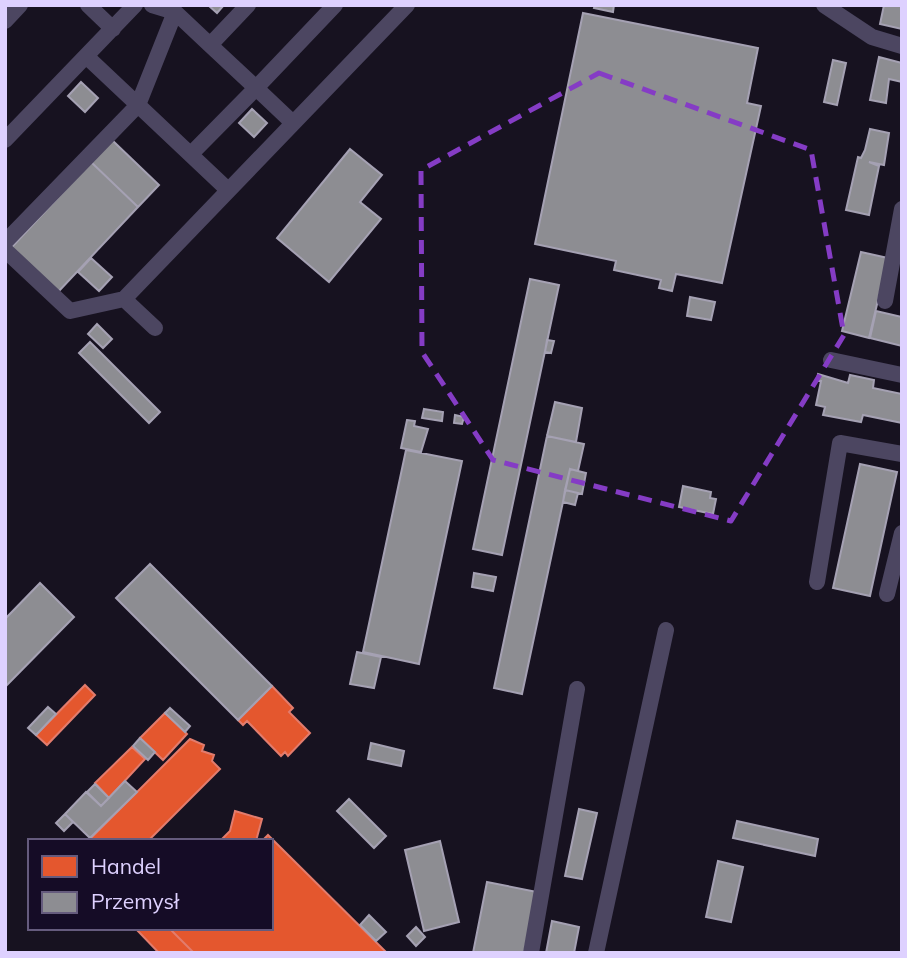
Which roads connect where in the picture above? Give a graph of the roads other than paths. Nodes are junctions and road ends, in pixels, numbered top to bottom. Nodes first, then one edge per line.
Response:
1 (20, 5) edge
2 (88, 5) edge
3 (135, 5) edge
4 (152, 5) edge
5 (248, 5) edge
6 (335, 5) edge
7 (407, 5) edge
8 (824, 5) edge
9 (175, 12) junction
10 (5, 21) edge
11 (113, 29) junction
12 (210, 45) junction
13 (902, 46) edge
14 (86, 56) junction
15 (256, 88) junction
16 (138, 105) junction
17 (293, 123) junction
18 (5, 140) edge
19 (191, 154) junction
20 (228, 190) junction
21 (902, 209) edge
22 (5, 242) edge
23 (5, 250) edge
24 (124, 299) junction
25 (885, 301) dead end
26 (155, 328) dead end
27 (831, 360) dead end
28 (902, 375) edge
29 (902, 454) edge
30 (902, 533) edge
31 (817, 582) dead end
32 (887, 594) dead end
33 (666, 630) dead end
34 (577, 689) dead end
35 (531, 953) edge
36 (596, 953) edge

1 - 10 street
2 - 11 street
3 - 11 street
4 - 9 street
5 - 12 street
6 - 15 street
7 - 17 street
8 - 13 street
9 - 12 street
9 - 16 street
11 - 14 street
12 - 15 street
14 - 16 street
14 - 18 street
15 - 17 street
15 - 19 street
16 - 19 street
16 - 22 street
17 - 20 street
19 - 20 street
20 - 24 street
21 - 25 street
23 - 24 street
24 - 26 street
27 - 28 street
29 - 31 street
30 - 32 street
33 - 36 street
34 - 35 street

